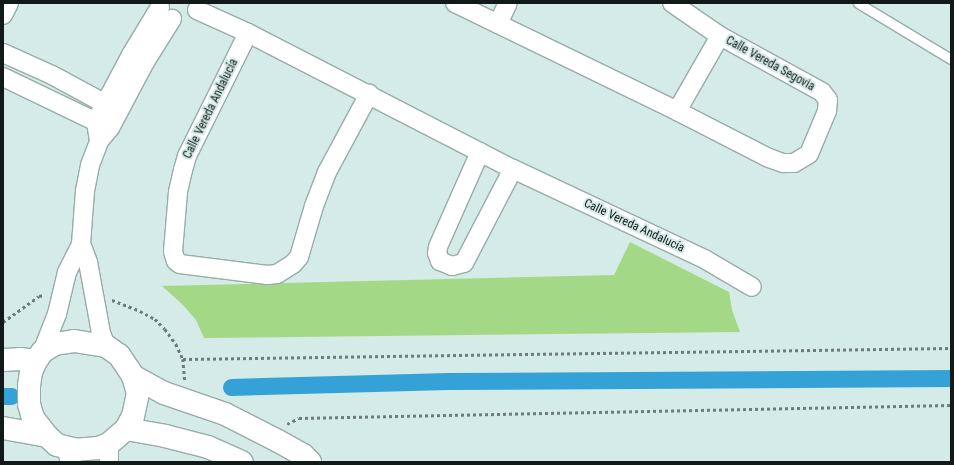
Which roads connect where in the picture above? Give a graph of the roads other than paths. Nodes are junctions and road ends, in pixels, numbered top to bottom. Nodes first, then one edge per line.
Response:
1 (9, 3) edge
2 (455, 3) edge
3 (508, 3) edge
4 (672, 3) edge
5 (858, 3) edge
6 (199, 6) edge
7 (163, 10) edge
8 (3, 15) edge
9 (498, 24) junction
10 (248, 33) junction
11 (720, 36) junction
12 (3, 53) edge
13 (951, 59) edge
14 (3, 77) edge
15 (78, 89) junction
16 (369, 94) junction
17 (66, 107) junction
18 (112, 108) junction
19 (677, 111) junction
20 (102, 130) junction
21 (480, 152) junction
22 (513, 169) junction
23 (81, 244) junction
24 (752, 287) dead end
25 (106, 346) junction
26 (39, 357) junction
27 (3, 360) edge
28 (133, 376) junction
29 (3, 428) edge
30 (126, 429) junction
31 (47, 436) junction
32 (109, 453) edge
33 (68, 455) edge
34 (242, 462) edge
35 (310, 462) edge

1 - 8 street
2 - 9 street, Calle Vereda Segovia
3 - 9 street
4 - 11 street, Calle Vereda Segovia
5 - 13 lane
6 - 7 street
6 - 10 street, Calle Vereda Andalucía
7 - 18 street
9 - 19 street, Calle Vereda Segovia
10 - 16 street, Calle Vereda Andalucía
10 - 16 street, Calle Vereda Andalucía
11 - 19 street, Calle Vereda Segovia
11 - 19 street, Calle Vereda Segovia
12 - 15 street
14 - 17 street
15 - 17 street
15 - 18 street
16 - 21 street, Calle Vereda Andalucía
17 - 20 street
18 - 20 street
20 - 23 street
21 - 22 street, Calle Vereda Andalucía
21 - 22 street
22 - 24 street, Calle Vereda Andalucía
23 - 25 street
23 - 26 street
25 - 26 main road
25 - 28 main road
26 - 27 main road
26 - 31 main road
28 - 30 main road
28 - 35 main road
29 - 31 main road
30 - 32 main road
30 - 34 main road
31 - 33 main road
32 - 33 main road

